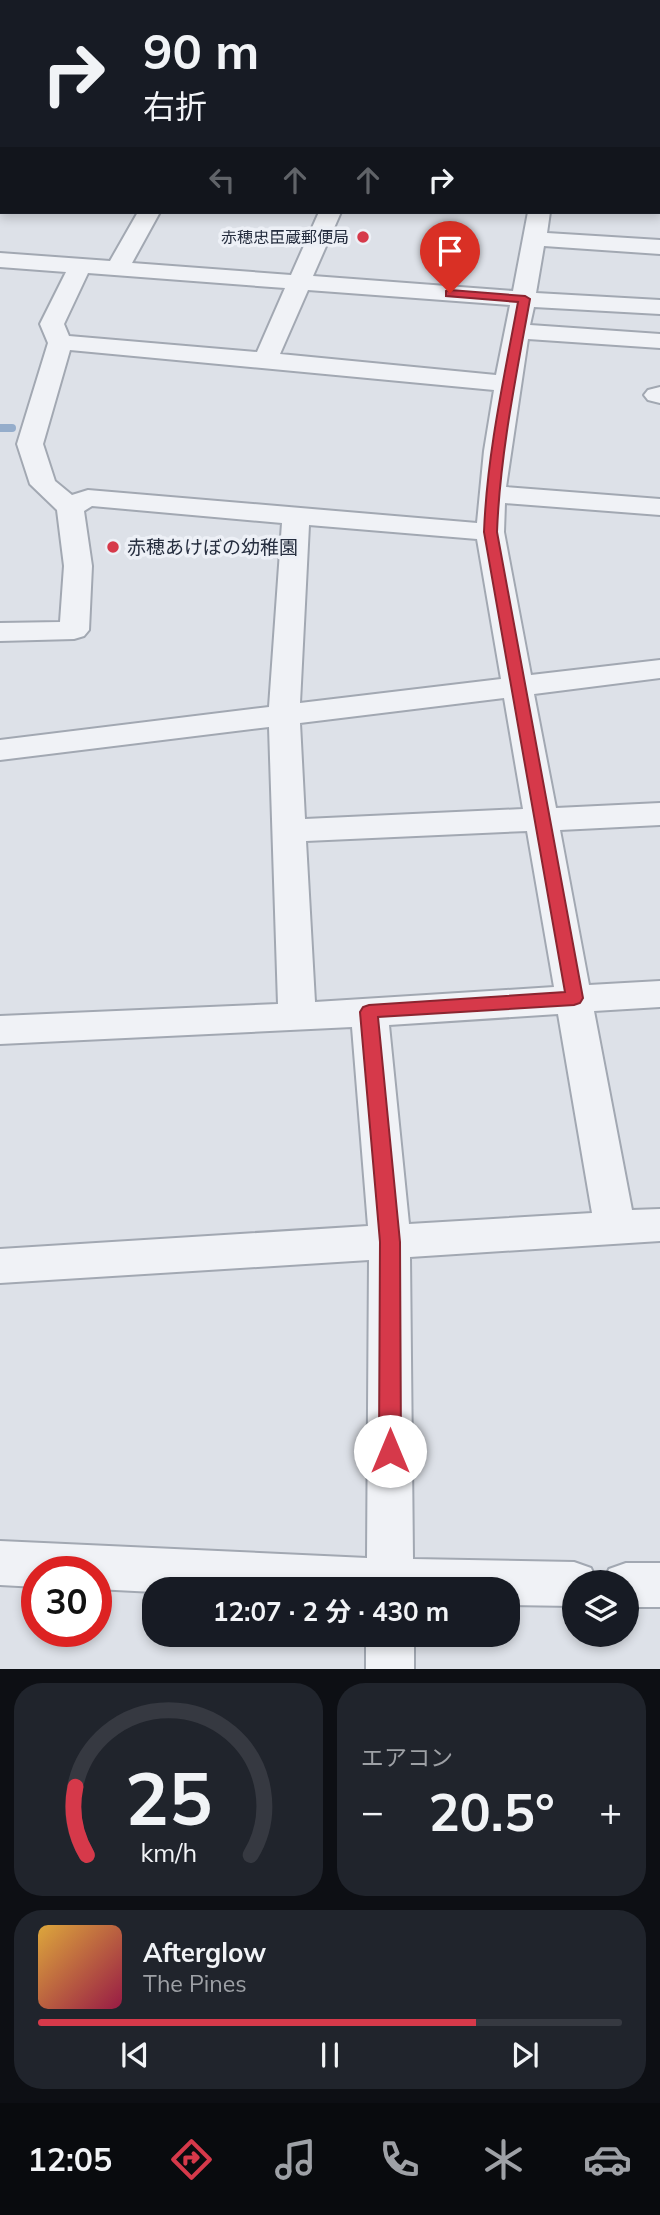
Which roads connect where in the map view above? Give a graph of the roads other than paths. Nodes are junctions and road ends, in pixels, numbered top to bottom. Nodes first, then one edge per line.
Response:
1 (148, 214) edge
2 (329, 214) edge
3 (539, 214) edge
4 (535, 239) junction
5 (660, 247) edge
6 (0, 260) edge
7 (80, 267) junction
8 (118, 268) junction
9 (300, 282) junction
10 (525, 299) junction
11 (660, 307) edge
12 (518, 331) junction
13 (660, 341) edge
14 (60, 343) junction
15 (265, 361) junction
16 (507, 384) junction
17 (492, 494) junction
18 (70, 507) junction
19 (660, 507) edge
20 (296, 514) junction
21 (490, 532) junction
22 (0, 632) edge
23 (660, 668) edge
24 (519, 686) junction
25 (284, 715) junction
26 (0, 750) edge
27 (660, 814) edge
28 (543, 821) junction
29 (290, 831) junction
30 (660, 994) edge
31 (574, 998) junction
32 (369, 1012) junction
33 (296, 1017) junction
34 (0, 1030) edge
35 (660, 1225) edge
36 (615, 1228) junction
37 (390, 1242) junction
38 (0, 1266) edge
39 (0, 1563) edge
40 (248, 1577) edge
41 (390, 1577) edge
42 (520, 1584) edge
43 (562, 1584) edge
44 (639, 1585) edge
45 (660, 1585) edge
46 (390, 1647) edge
47 (390, 1669) edge

1 - 8 street
2 - 9 street
3 - 4 street
4 - 5 street
4 - 10 street
6 - 7 street
7 - 8 street
7 - 14 street
8 - 9 street
9 - 10 street
9 - 15 street
10 - 11 street
10 - 12 street
12 - 13 street
12 - 16 street
14 - 15 street
14 - 18 street
15 - 16 street
16 - 17 street
17 - 19 street
17 - 21 street
18 - 20 street
18 - 22 street
20 - 21 street
20 - 25 street
21 - 24 street
23 - 24 street
24 - 25 street
24 - 28 street
25 - 26 street
25 - 29 street
27 - 28 street
28 - 29 street
28 - 31 street
29 - 33 street
30 - 31 street
31 - 32 street
31 - 36 street
32 - 33 street
32 - 37 street
33 - 34 street
35 - 36 street
36 - 37 street
37 - 38 street
37 - 41 street
39 - 40 street
42 - 43 street
44 - 45 street
46 - 47 street

